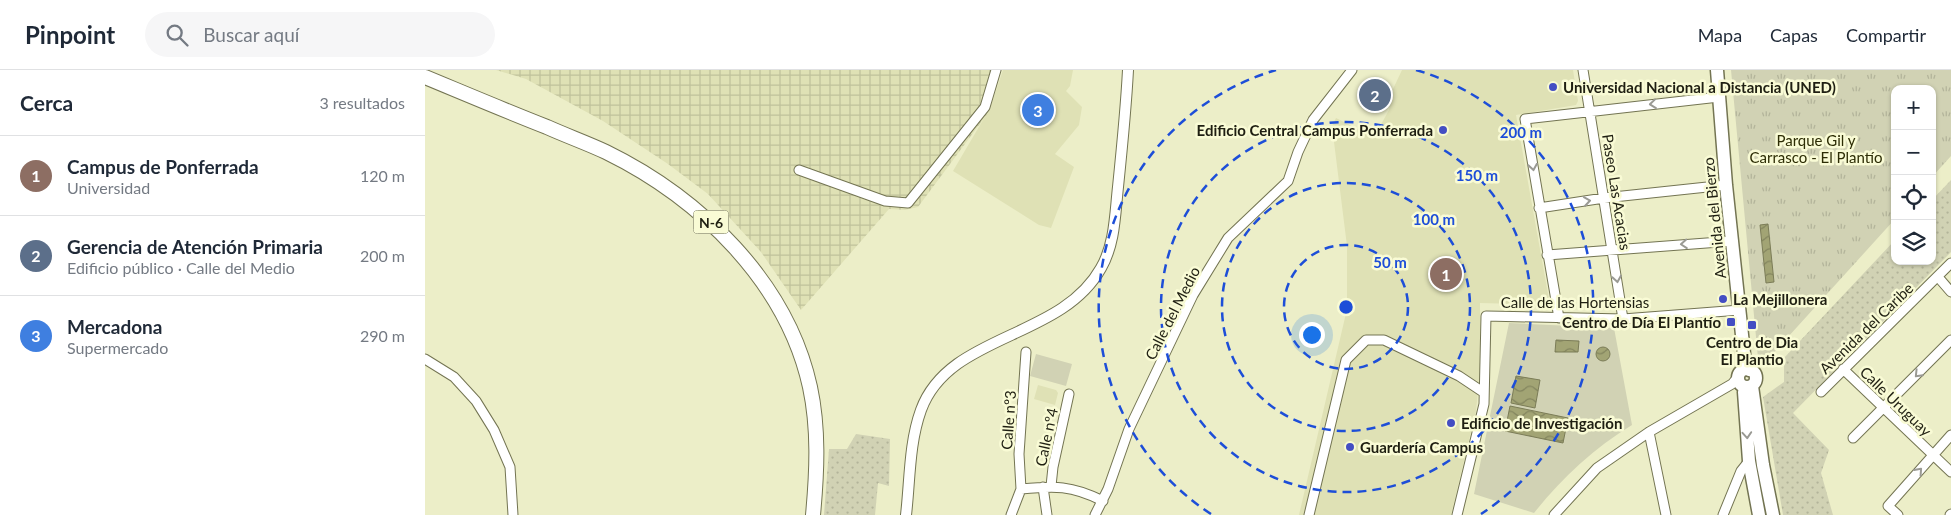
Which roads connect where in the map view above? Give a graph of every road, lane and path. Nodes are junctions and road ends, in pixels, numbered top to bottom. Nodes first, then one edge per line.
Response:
1 (996, 70) edge
2 (1128, 70) edge
3 (1352, 70) edge
4 (1583, 70) edge
5 (1717, 70) edge
6 (425, 77) edge
7 (1719, 97) junction
8 (1590, 110) junction
9 (799, 170) dead end
10 (1726, 185) junction
11 (1604, 198) junction
12 (1539, 208) junction
13 (1733, 241) junction
14 (1612, 249) junction
15 (1547, 255) junction
16 (1951, 263) edge
17 (1938, 277) junction
18 (1951, 292) edge
19 (1740, 310) junction
20 (1559, 318) junction
21 (1623, 319) junction
22 (1951, 340) edge
23 (1026, 352) dead end
24 (425, 359) edge
25 (1843, 369) junction
26 (1743, 377) junction
27 (1483, 392) junction
28 (1821, 392) dead end
29 (1069, 394) dead end
30 (1885, 408) junction
31 (1649, 432) junction
32 (1951, 435) edge
33 (1853, 438) dead end
34 (1933, 456) junction
35 (1749, 461) junction
36 (1951, 472) edge
37 (1047, 487) junction
38 (1021, 489) junction
39 (1103, 500) junction
40 (513, 515) edge
41 (813, 515) edge
42 (906, 515) edge
43 (1011, 515) edge
44 (1047, 515) edge
45 (1095, 515) edge
46 (1309, 515) edge
47 (1457, 515) edge
48 (1554, 515) edge
49 (1665, 515) edge
50 (1723, 515) edge
51 (1759, 515) edge
52 (1773, 515) edge
53 (1898, 515) edge

1 - 9 street
2 - 42 street
3 - 39 street, Calle del Medio
4 - 8 street, Paseo Las Acacias
5 - 7 main road, Avenida del Bierzo
6 - 41 highway, N-6
7 -> 8 street
7 - 10 main road, Avenida del Bierzo
8 - 11 street, Paseo Las Acacias
8 -> 12 street
10 - 11 street
10 - 13 main road, Avenida del Bierzo
12 -> 11 street
11 - 14 street, Paseo Las Acacias
12 - 15 street
13 -> 14 street
13 - 19 main road, Avenida del Bierzo
14 - 15 street
14 -> 21 street, Paseo Las Acacias
15 - 20 street
16 - 17 street, Avenida del Caribe
17 - 18 street
17 - 25 street, Avenida del Caribe
19 - 21 street, Calle de las Hortensias
19 - 26 main road, Avenida del Bierzo
20 - 21 street, Calle de las Hortensias
20 - 27 street, Calle de las Hortensias
22 -> 30 street
23 - 38 street, Calle nº3
24 - 40 street
25 - 28 street, Avenida del Caribe
25 - 30 street, Calle Uruguay
26 - 31 street
26 -> 35 main road, Avenida del Bierzo
26 - 52 main road, Avenida del Bierzo
27 - 46 street
27 - 47 street
29 - 37 street, Calle nº4
30 - 33 street
30 - 34 street, Calle Uruguay
31 - 48 street
31 - 49 street
32 - 34 street
34 - 36 street, Calle Uruguay
53 -> 34 street
35 - 50 street
35 - 51 main road, Avenida del Bierzo
37 - 38 street
37 - 39 street
37 - 44 street, Calle nº4
38 - 43 street
39 - 45 street, Calle del Medio

